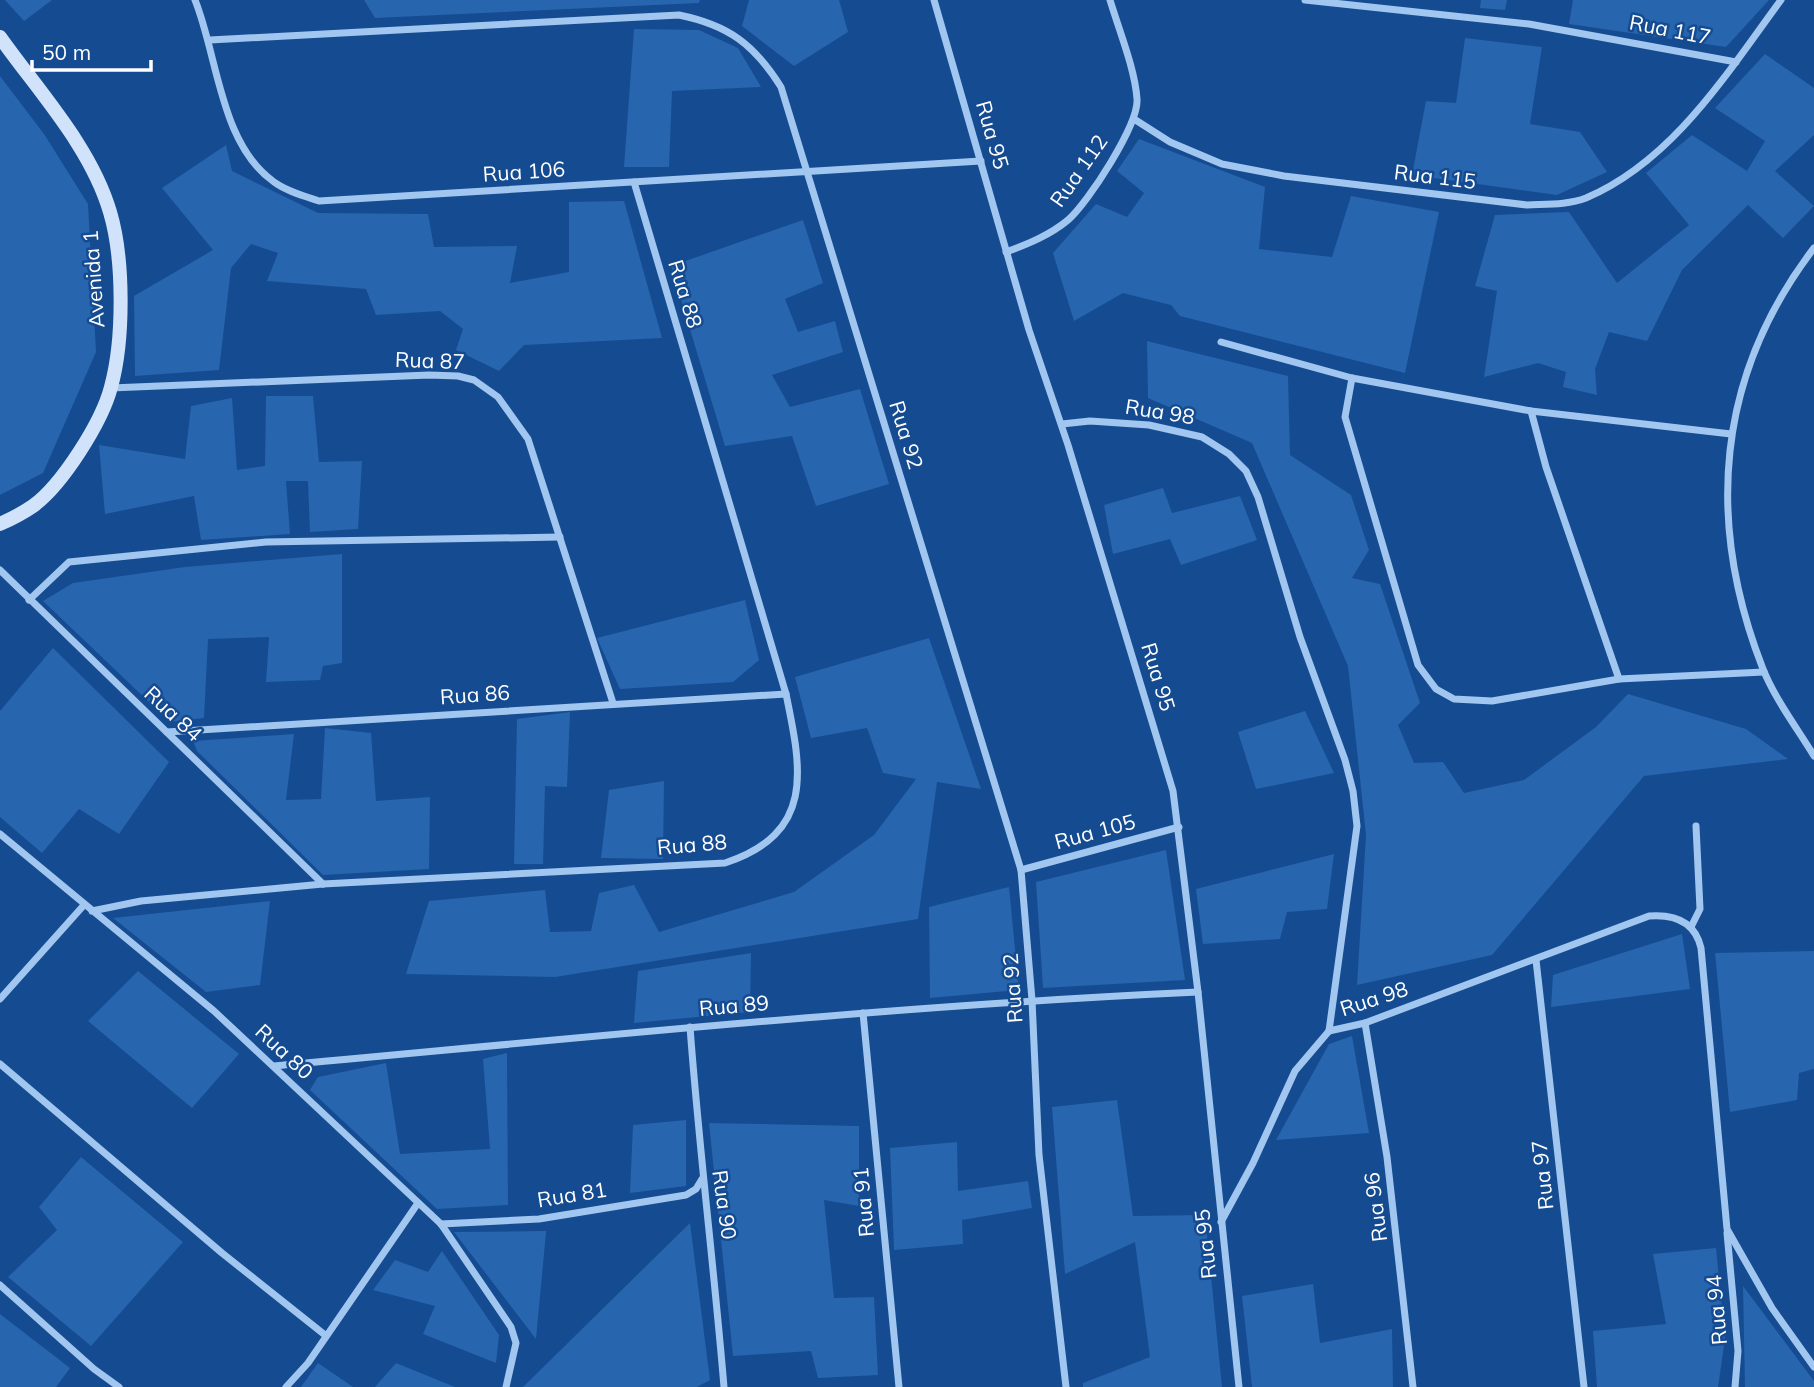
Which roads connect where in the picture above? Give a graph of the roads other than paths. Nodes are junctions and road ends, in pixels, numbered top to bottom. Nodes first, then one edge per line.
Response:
1 (195, 0) edge
2 (934, 0) edge
3 (1110, 0) edge
4 (1305, 0) edge
5 (1781, 0) edge
6 (0, 37) edge
7 (210, 40) junction
8 (1736, 62) junction
9 (1134, 119) junction
10 (981, 161) junction
11 (807, 172) junction
12 (634, 182) junction
13 (1814, 248) edge
14 (1006, 252) junction
15 (1221, 342) dead end
16 (1352, 378) junction
17 (111, 388) junction
18 (1531, 411) junction
19 (1062, 424) junction
20 (1731, 434) junction
21 (0, 524) edge
22 (560, 537) junction
23 (0, 570) edge
24 (29, 600) junction
25 (1764, 672) junction
26 (1619, 678) junction
27 (786, 694) junction
28 (612, 703) junction
29 (167, 732) junction
30 (1814, 756) edge
31 (1696, 826) dead end
32 (1179, 827) junction
33 (0, 834) edge
34 (1021, 870) junction
35 (323, 884) junction
36 (84, 905) junction
37 (92, 911) junction
38 (1691, 927) junction
39 (1536, 960) junction
40 (1198, 992) junction
41 (0, 999) edge
42 (1032, 1000) junction
43 (863, 1013) junction
44 (1365, 1023) junction
45 (690, 1027) junction
46 (1329, 1031) junction
47 (0, 1064) edge
48 (274, 1066) junction
49 (702, 1179) junction
50 (418, 1203) junction
51 (1221, 1222) junction
52 (441, 1224) junction
53 (1727, 1229) junction
54 (0, 1285) edge
55 (325, 1335) junction
56 (1814, 1367) edge
57 (119, 1387) edge
58 (286, 1387) edge
59 (506, 1387) edge
60 (724, 1387) edge
61 (899, 1387) edge
62 (1066, 1387) edge
63 (1239, 1387) edge
64 (1413, 1387) edge
65 (1584, 1387) edge
66 (1735, 1387) edge

1 - 7 street, Rua 106
2 - 10 street, Rua 95
3 - 9 street
4 - 8 street, Rua 117
5 - 8 street, Rua 115
6 - 17 main road, Avenida 1
7 - 11 street, Rua 92
7 - 12 street, Rua 106
8 - 9 street, Rua 115
9 - 14 street, Rua 112
10 - 11 street, Rua 106
10 - 14 street, Rua 95
11 - 12 street, Rua 106
11 - 34 street, Rua 92
12 - 27 street, Rua 88
13 - 20 street
14 - 19 street, Rua 95
15 - 16 street
16 - 18 street
16 - 26 street
17 - 21 main road, Avenida 1
17 - 22 street, Rua 87
18 - 20 street
18 - 26 street
19 - 32 street, Rua 95
19 - 46 street, Rua 98
20 - 25 street
22 - 24 street
22 - 28 street, Rua 87
23 - 24 street, Rua 84
24 - 29 street, Rua 84
25 - 26 street
25 - 30 street
27 - 28 street, Rua 86
27 - 35 street, Rua 88
28 - 29 street, Rua 86
29 - 35 street, Rua 84
31 - 38 street
32 - 34 street, Rua 105
32 - 40 street, Rua 95
33 - 36 street, Rua 80
34 - 42 street, Rua 92
35 - 37 street, Rua 88
36 - 37 street, Rua 80
36 - 41 street
37 - 48 street, Rua 80
38 - 39 street, Rua 98
38 - 53 street
39 - 44 street, Rua 98
39 - 65 street, Rua 97
40 - 42 street, Rua 89
40 - 51 street, Rua 95
42 - 43 street, Rua 89
42 - 62 street, Rua 92
43 - 45 street, Rua 89
43 - 61 street, Rua 91
44 - 46 street, Rua 98
44 - 64 street, Rua 96
45 - 48 street, Rua 89
45 - 49 street, Rua 90
46 - 51 street
47 - 55 street
48 - 50 street, Rua 80
49 - 52 street, Rua 81
49 - 60 street, Rua 90
50 - 52 street, Rua 80
50 - 55 street
51 - 63 street, Rua 95
52 - 59 street, Rua 80
53 - 56 street
53 - 66 street, Rua 94
54 - 57 street
55 - 58 street

